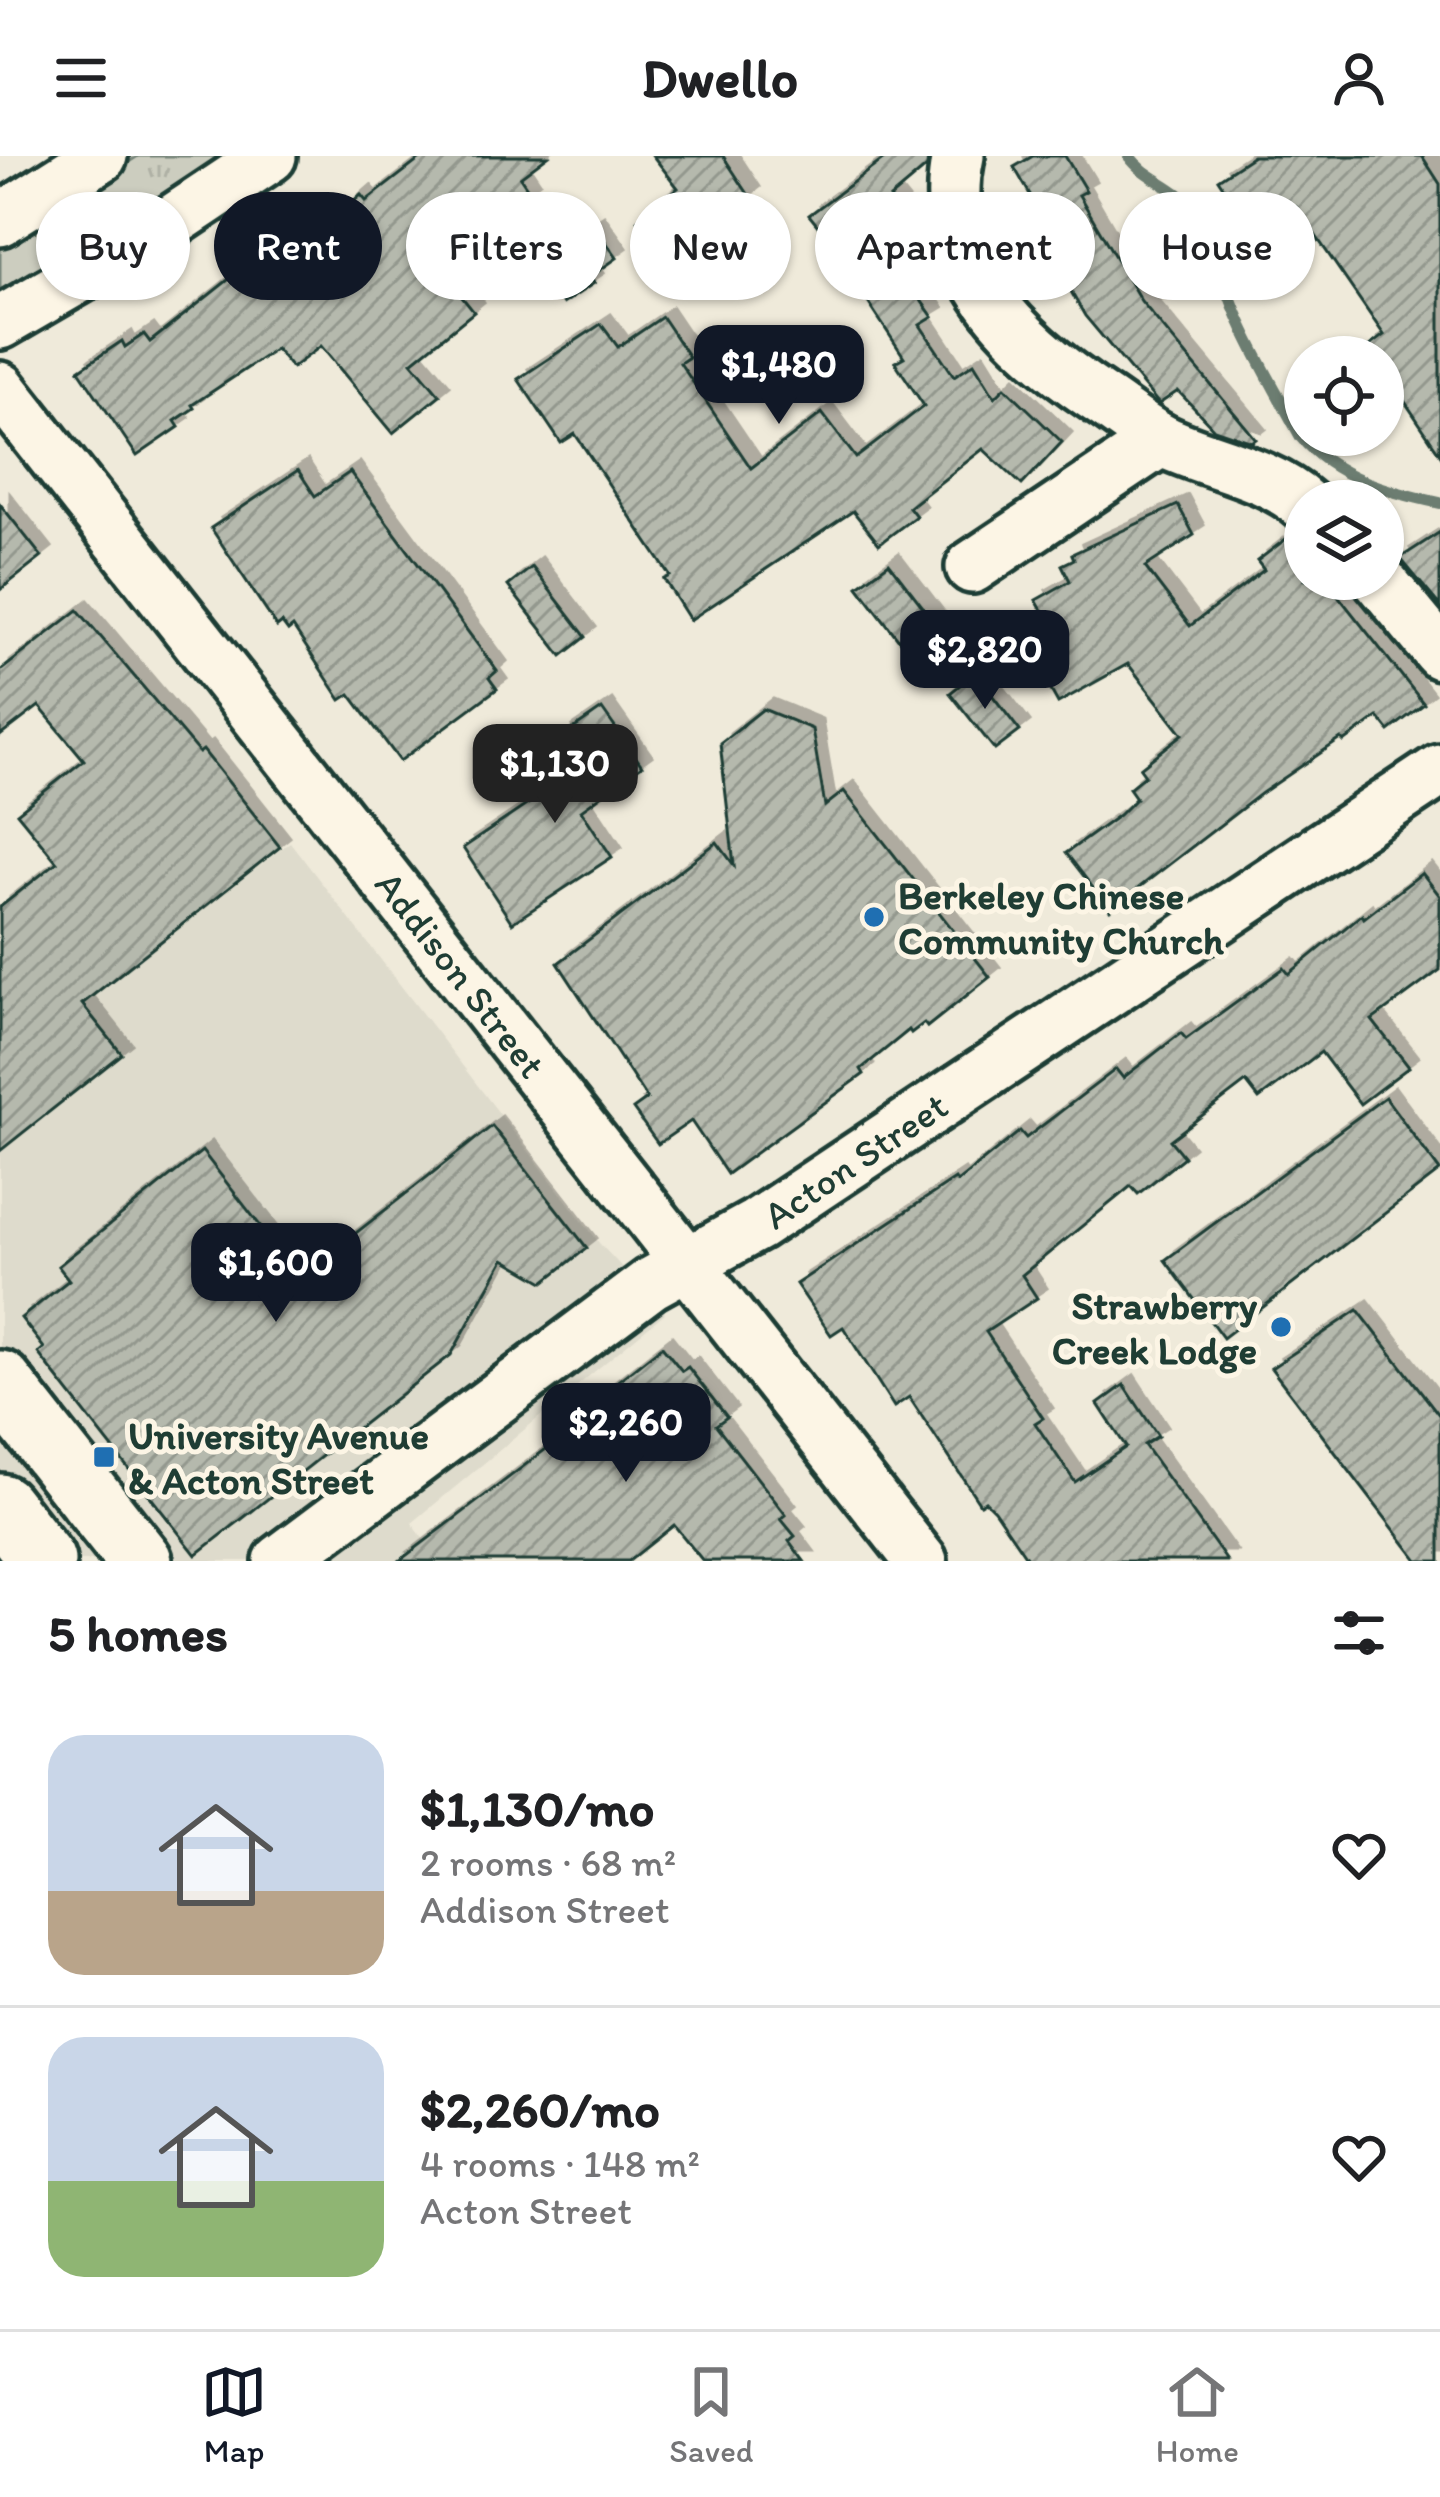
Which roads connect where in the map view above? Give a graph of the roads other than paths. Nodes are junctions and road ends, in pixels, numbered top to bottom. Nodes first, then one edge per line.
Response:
1 (100, 156) edge
2 (270, 156) edge
3 (958, 156) edge
4 (0, 220) edge
5 (0, 323) edge
6 (0, 388) edge
7 (1162, 440) junction
8 (1284, 494) edge
9 (972, 567) dead end
10 (1397, 600) edge
11 (1440, 652) edge
12 (1440, 770) edge
13 (688, 1264) junction
14 (0, 1383) edge
15 (0, 1506) edge
16 (43, 1561) edge
17 (140, 1561) edge
18 (280, 1561) edge
19 (921, 1561) edge

1 - 4 street
2 - 5 street
3 - 7 street
6 - 13 street, Addison Street
7 - 8 street
7 - 9 street
10 - 11 street
12 - 13 street, Acton Street
13 - 18 street, Acton Street
13 - 19 street, Addison Street
14 - 17 main road
15 - 16 main road

